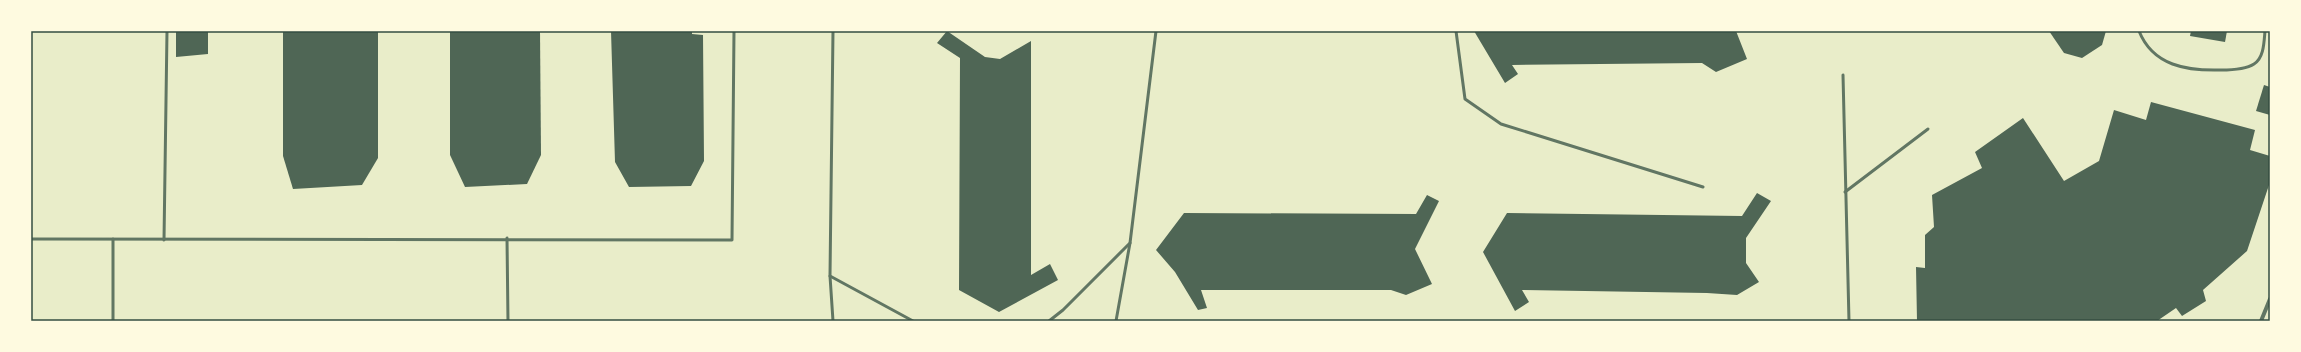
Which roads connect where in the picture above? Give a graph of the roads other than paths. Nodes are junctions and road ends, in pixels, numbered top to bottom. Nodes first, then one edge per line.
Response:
1 (167, 31) edge
2 (734, 31) edge
3 (833, 31) edge
4 (1156, 31) edge
5 (1456, 31) edge
6 (2139, 31) edge
7 (2265, 31) edge
8 (1843, 75) dead end
9 (1928, 129) dead end
10 (1703, 187) dead end
11 (1846, 192) junction
12 (507, 238) junction
13 (31, 239) edge
14 (113, 239) junction
15 (164, 240) junction
16 (1130, 243) junction
17 (830, 276) junction
18 (2270, 299) edge
19 (113, 321) edge
20 (508, 321) edge
21 (833, 321) edge
22 (913, 321) edge
23 (1049, 321) edge
24 (1116, 321) edge
25 (1848, 321) edge
26 (2261, 321) edge

1 - 15 lane
2 - 12 lane
3 - 17 lane
4 - 16 lane
5 - 10 lane
6 - 7 lane
8 - 11 lane
9 - 11 lane
11 - 25 lane
12 - 15 lane
12 - 20 lane
13 - 14 lane
14 - 15 lane
14 - 19 lane
16 - 23 lane
16 - 24 lane
17 - 21 lane
17 - 22 lane
18 - 26 street

